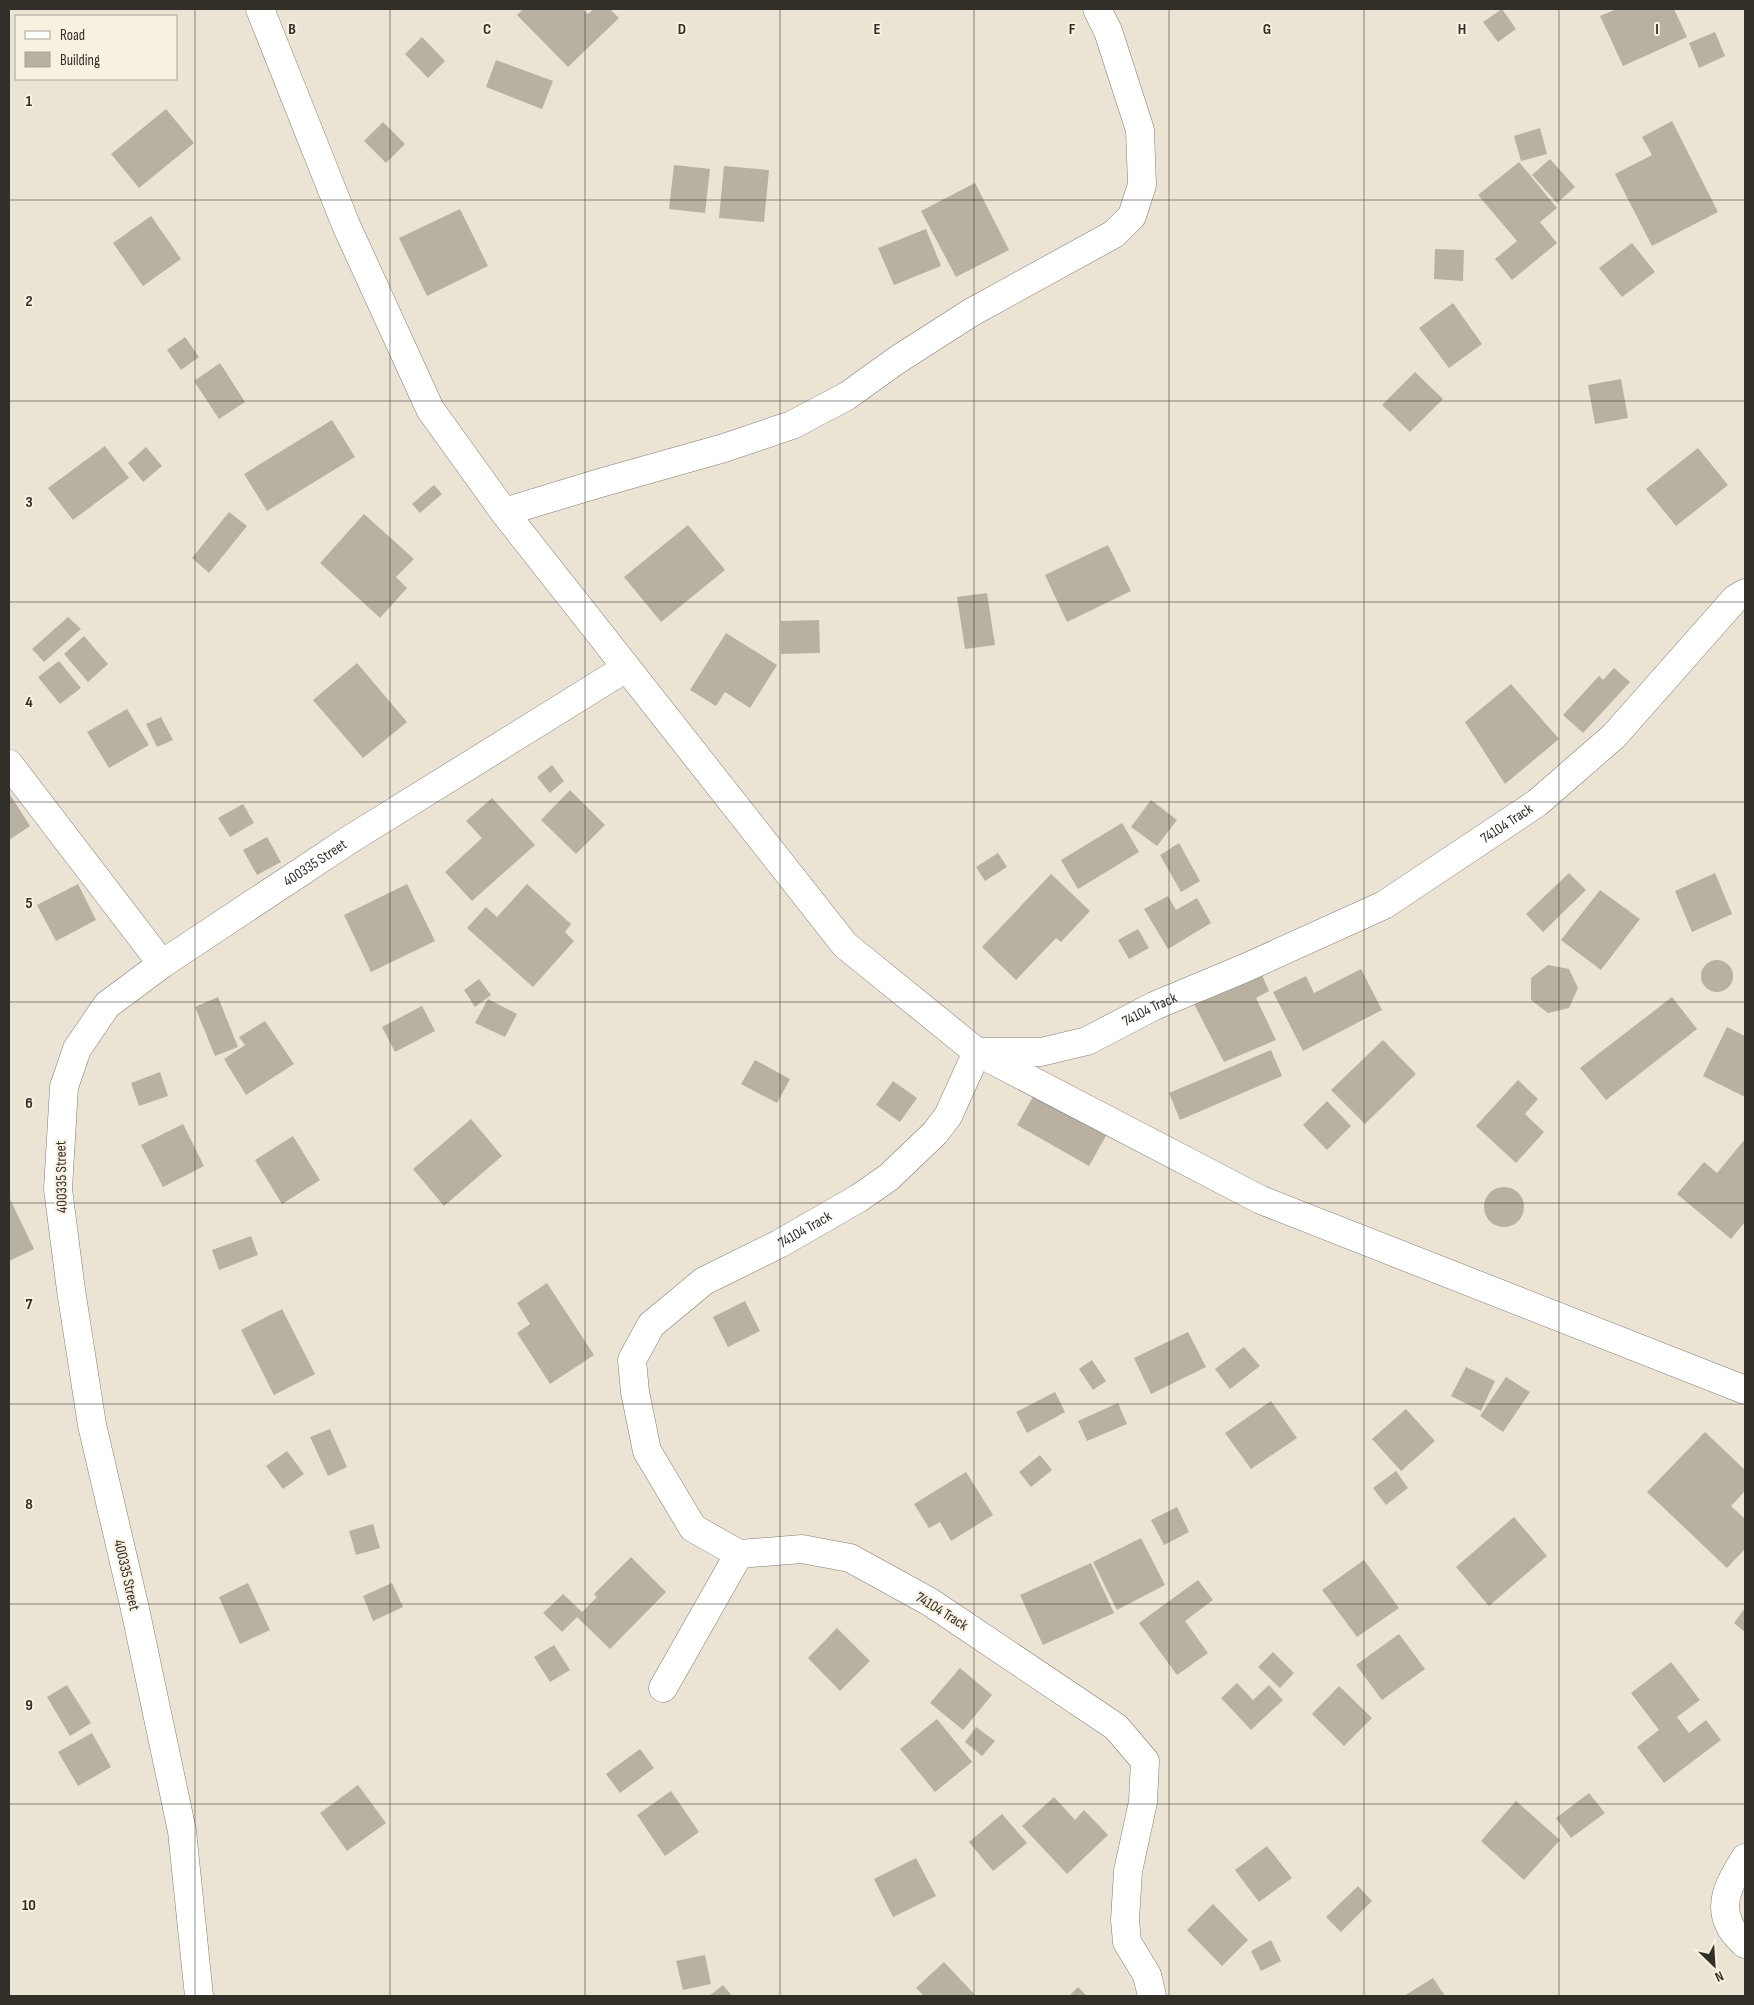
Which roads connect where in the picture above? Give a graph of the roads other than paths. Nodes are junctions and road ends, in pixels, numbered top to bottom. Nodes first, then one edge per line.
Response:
1 (260, 9) edge
2 (1097, 9) edge
3 (504, 512) junction
4 (1745, 593) edge
5 (626, 668) junction
6 (9, 764) edge
7 (162, 964) junction
8 (977, 1052) junction
9 (1745, 1390) edge
10 (740, 1554) junction
11 (663, 1688) dead end
12 (1745, 1858) edge
13 (1745, 1944) edge
14 (199, 1996) edge
15 (1152, 1996) edge

1 - 3 street
2 - 3 street
3 - 5 street
4 - 8 street, 74104 Track
5 - 7 street, 400335 Street
5 - 8 street
6 - 7 street
7 - 14 street, 400335 Street
8 - 9 street
8 - 10 street, 74104 Track
10 - 11 street
10 - 15 street, 74104 Track
12 - 13 street

